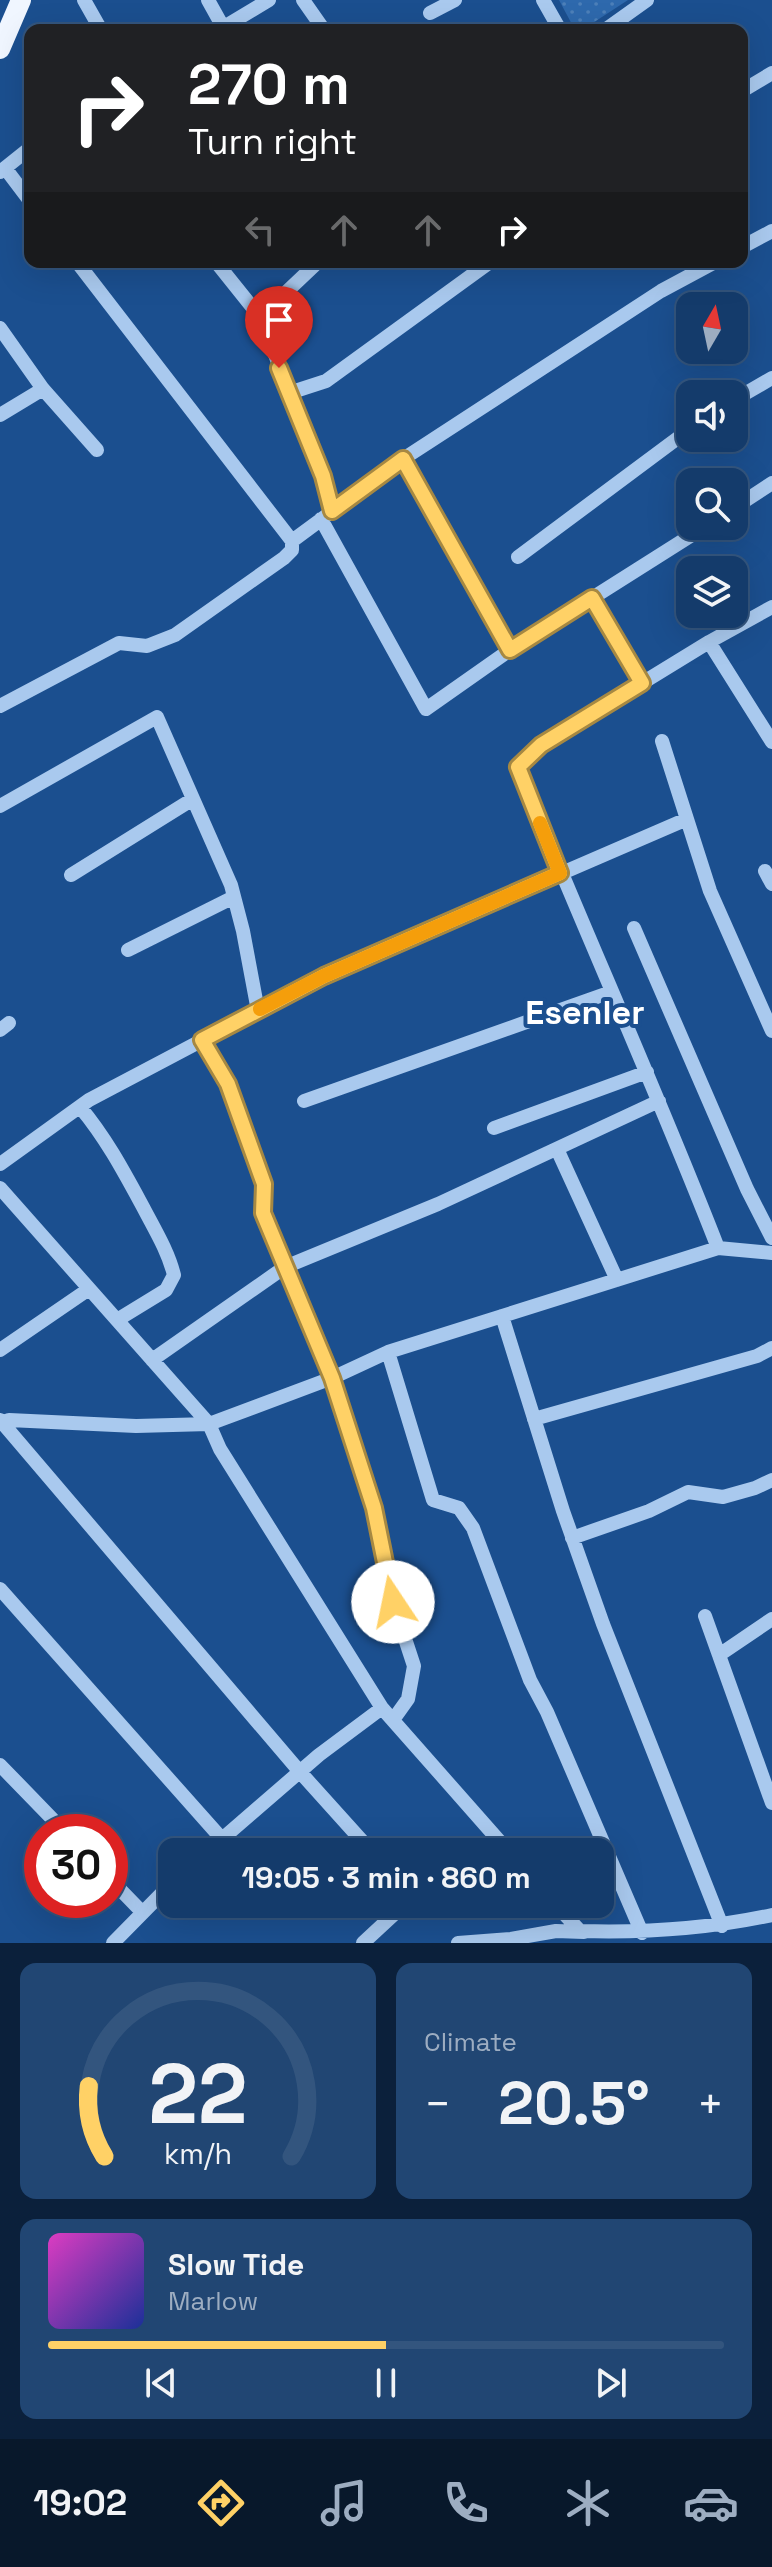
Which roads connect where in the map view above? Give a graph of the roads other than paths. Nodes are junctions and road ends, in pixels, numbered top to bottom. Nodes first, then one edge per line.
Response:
1 (21, 0) edge
2 (84, 0) edge
3 (208, 0) edge
4 (269, 0) edge
5 (303, 0) edge
6 (455, 0) edge
7 (543, 0) edge
8 (647, 0) edge
9 (430, 13) dead end
10 (98, 24) edge
11 (219, 24) edge
12 (229, 24) edge
13 (320, 24) edge
14 (557, 24) edge
15 (613, 24) edge
16 (0, 49) edge
17 (772, 73) edge
18 (748, 87) edge
19 (24, 153) edge
20 (2, 170) edge
21 (24, 194) edge
22 (772, 231) edge
23 (748, 244) edge
24 (82, 268) edge
25 (221, 268) edge
26 (312, 268) edge
27 (482, 268) edge
28 (704, 268) edge
29 (260, 317) junction
30 (0, 328) edge
31 (772, 378) edge
32 (43, 389) junction
33 (748, 392) edge
34 (289, 393) junction
35 (0, 415) edge
36 (676, 439) edge
37 (97, 450) dead end
38 (403, 459) junction
39 (772, 483) edge
40 (748, 499) edge
41 (327, 515) junction
42 (684, 540) edge
43 (292, 541) junction
44 (518, 557) dead end
45 (592, 598) junction
46 (772, 607) edge
47 (709, 642) junction
48 (510, 650) junction
49 (642, 683) junction
50 (0, 706) edge
51 (662, 741) dead end
52 (772, 742) edge
53 (193, 799) junction
54 (0, 806) edge
55 (687, 819) junction
56 (560, 873) junction
57 (71, 875) dead end
58 (234, 897) junction
59 (634, 928) dead end
60 (128, 950) dead end
61 (611, 992) junction
62 (258, 1011) junction
63 (772, 1031) edge
64 (202, 1040) junction
65 (647, 1072) junction
66 (304, 1101) dead end
67 (659, 1101) junction
68 (80, 1107) junction
69 (494, 1128) dead end
70 (557, 1149) junction
71 (0, 1164) edge
72 (0, 1188) edge
73 (772, 1238) edge
74 (718, 1248) junction
75 (772, 1253) edge
76 (285, 1267) junction
77 (617, 1280) junction
78 (89, 1289) junction
79 (502, 1316) junction
80 (117, 1320) junction
81 (772, 1348) edge
82 (0, 1350) edge
83 (388, 1352) junction
84 (152, 1360) junction
85 (332, 1378) junction
86 (534, 1419) junction
87 (1, 1422) edge
88 (209, 1424) junction
89 (772, 1480) edge
90 (572, 1538) junction
91 (0, 1589) edge
92 (705, 1616) dead end
93 (772, 1619) edge
94 (719, 1655) junction
95 (382, 1708) junction
96 (393, 1720) junction
97 (772, 1750) edge
98 (756, 1757) junction
99 (0, 1765) edge
100 (300, 1772) junction
101 (772, 1803) edge
102 (48, 1814) edge
103 (221, 1838) edge
104 (223, 1838) edge
105 (359, 1838) edge
106 (497, 1838) edge
107 (158, 1897) edge
108 (128, 1898) edge
109 (142, 1912) junction
110 (772, 1915) edge
111 (391, 1918) edge
112 (568, 1918) edge
113 (719, 1926) junction
114 (580, 1931) junction
115 (642, 1933) junction
116 (113, 1943) edge
117 (364, 1943) edge
118 (458, 1943) edge
119 (716, 1943) edge

1 - 16 main road
2 - 10 street
3 - 11 street
4 - 12 street
5 - 13 street
6 - 9 street
7 - 14 street
8 - 15 street
17 - 18 street
19 - 20 street
20 - 21 street
22 - 23 street
24 - 43 street
25 - 29 street
26 - 29 street
27 - 34 street
28 - 38 street
29 - 34 street
30 - 32 street
31 - 33 street
32 - 35 street
32 - 37 street
34 - 41 street
36 - 44 street
38 - 41 street
38 - 48 street
39 - 40 street
41 - 43 street
41 - 48 street
42 - 45 street
43 - 50 street
45 - 48 street
45 - 49 street
46 - 47 street
47 - 49 street
47 - 52 street
49 - 56 street
51 - 55 street
53 - 54 street
53 - 57 street
53 - 58 street
55 - 56 street
55 - 63 street
56 - 61 street
56 - 62 street
58 - 60 street
58 - 62 street
59 - 73 street
61 - 65 street
61 - 66 street
62 - 64 street
64 - 68 street
64 - 76 street
65 - 67 street
65 - 69 street
67 - 70 street
67 - 74 street
68 - 71 street
68 - 80 street
70 - 76 street
70 - 77 street
72 - 78 street
74 - 75 street
74 - 77 street
76 - 84 street
76 - 85 street
77 - 79 street
78 - 80 street
78 - 82 street
79 - 83 street
79 - 86 street
80 - 84 street
81 - 86 street
83 - 85 street
83 - 115 street
84 - 88 street
85 - 88 street
85 - 96 street
86 - 90 street
87 - 88 street
87 - 100 street
88 - 95 street
89 - 90 street
90 - 113 street
91 - 103 street
92 - 94 street
93 - 94 street
94 - 98 street
95 - 96 street
95 - 100 street
96 - 106 street
97 - 98 street
98 - 101 street
99 - 102 street
100 - 104 street
100 - 105 street
107 - 109 street
108 - 109 street
109 - 116 street
110 - 113 street
111 - 117 street
112 - 114 street
113 - 115 street
113 - 119 street
114 - 115 street
114 - 118 street

